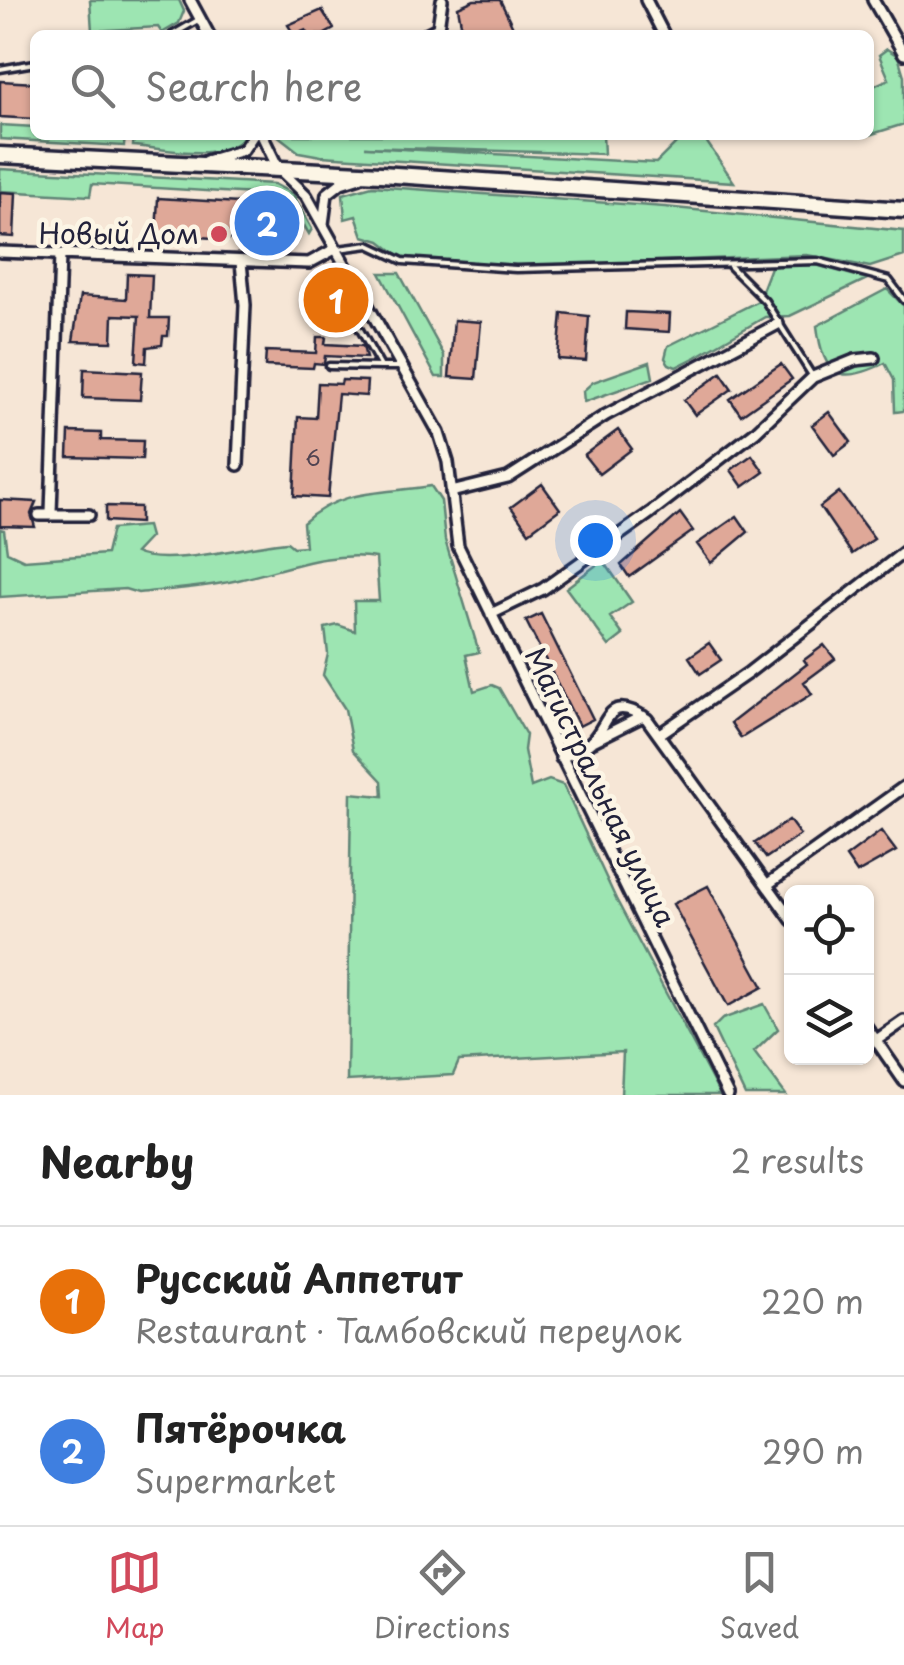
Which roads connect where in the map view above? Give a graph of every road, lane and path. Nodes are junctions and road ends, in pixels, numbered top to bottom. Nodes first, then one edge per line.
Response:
1 (190, 0) edge
2 (442, 0) edge
3 (646, 0) edge
4 (873, 0) edge
5 (200, 19) junction
6 (181, 30) edge
7 (206, 30) edge
8 (434, 30) edge
9 (661, 30) edge
10 (904, 54) edge
11 (30, 63) edge
12 (0, 69) edge
13 (251, 140) edge
14 (264, 140) edge
15 (0, 155) edge
16 (191, 164) junction
17 (278, 168) junction
18 (380, 174) junction
19 (904, 210) edge
20 (324, 232) junction
21 (333, 250) junction
22 (0, 252) edge
23 (60, 254) junction
24 (241, 262) junction
25 (729, 265) junction
26 (358, 293) junction
27 (904, 300) edge
28 (778, 324) junction
29 (874, 358) dead end
30 (329, 366) dead end
31 (381, 367) junction
32 (399, 368) junction
33 (814, 377) junction
34 (238, 464) dead end
35 (451, 492) junction
36 (51, 512) junction
37 (39, 515) dead end
38 (89, 515) dead end
39 (904, 552) edge
40 (490, 614) junction
41 (643, 716) junction
42 (660, 733) junction
43 (593, 740) junction
44 (561, 758) junction
45 (904, 788) edge
46 (768, 884) junction
47 (784, 908) edge
48 (904, 1021) edge
49 (874, 1035) edge
50 (878, 1040) junction
51 (904, 1082) edge
52 (728, 1095) edge

1 - 5 street
2 - 8 street
3 - 9 street
4 - 10 street
5 - 6 lane
5 - 7 street
11 - 12 lane
13 - 16 street
14 - 17 street, Магистральная улица
15 - 16 highway
16 - 17 highway
17 - 18 highway
17 - 20 street, Магистральная улица
18 - 19 highway
18 - 20 street
20 - 21 street, Магистральная улица
21 - 24 street
21 - 25 lane
21 - 26 street, Магистральная улица
22 - 23 street
23 - 24 street
23 - 36 street
24 - 34 street
25 - 27 lane
25 - 28 lane
26 - 31 lane
26 - 32 street, Магистральная улица
28 - 33 lane
28 - 35 street
29 - 33 street
30 - 31 lane
31 - 32 lane
32 - 35 street, Магистральная улица
33 - 40 street
35 - 40 street, Магистральная улица
36 - 37 street
36 - 38 street
39 - 42 street
40 - 44 street, Магистральная улица
41 - 42 street
41 - 43 street
41 - 43 street
42 - 46 street
43 - 44 street
44 - 52 street, Магистральная улица
45 - 46 street
46 - 47 street
48 - 50 street
49 - 50 street
50 - 51 street

